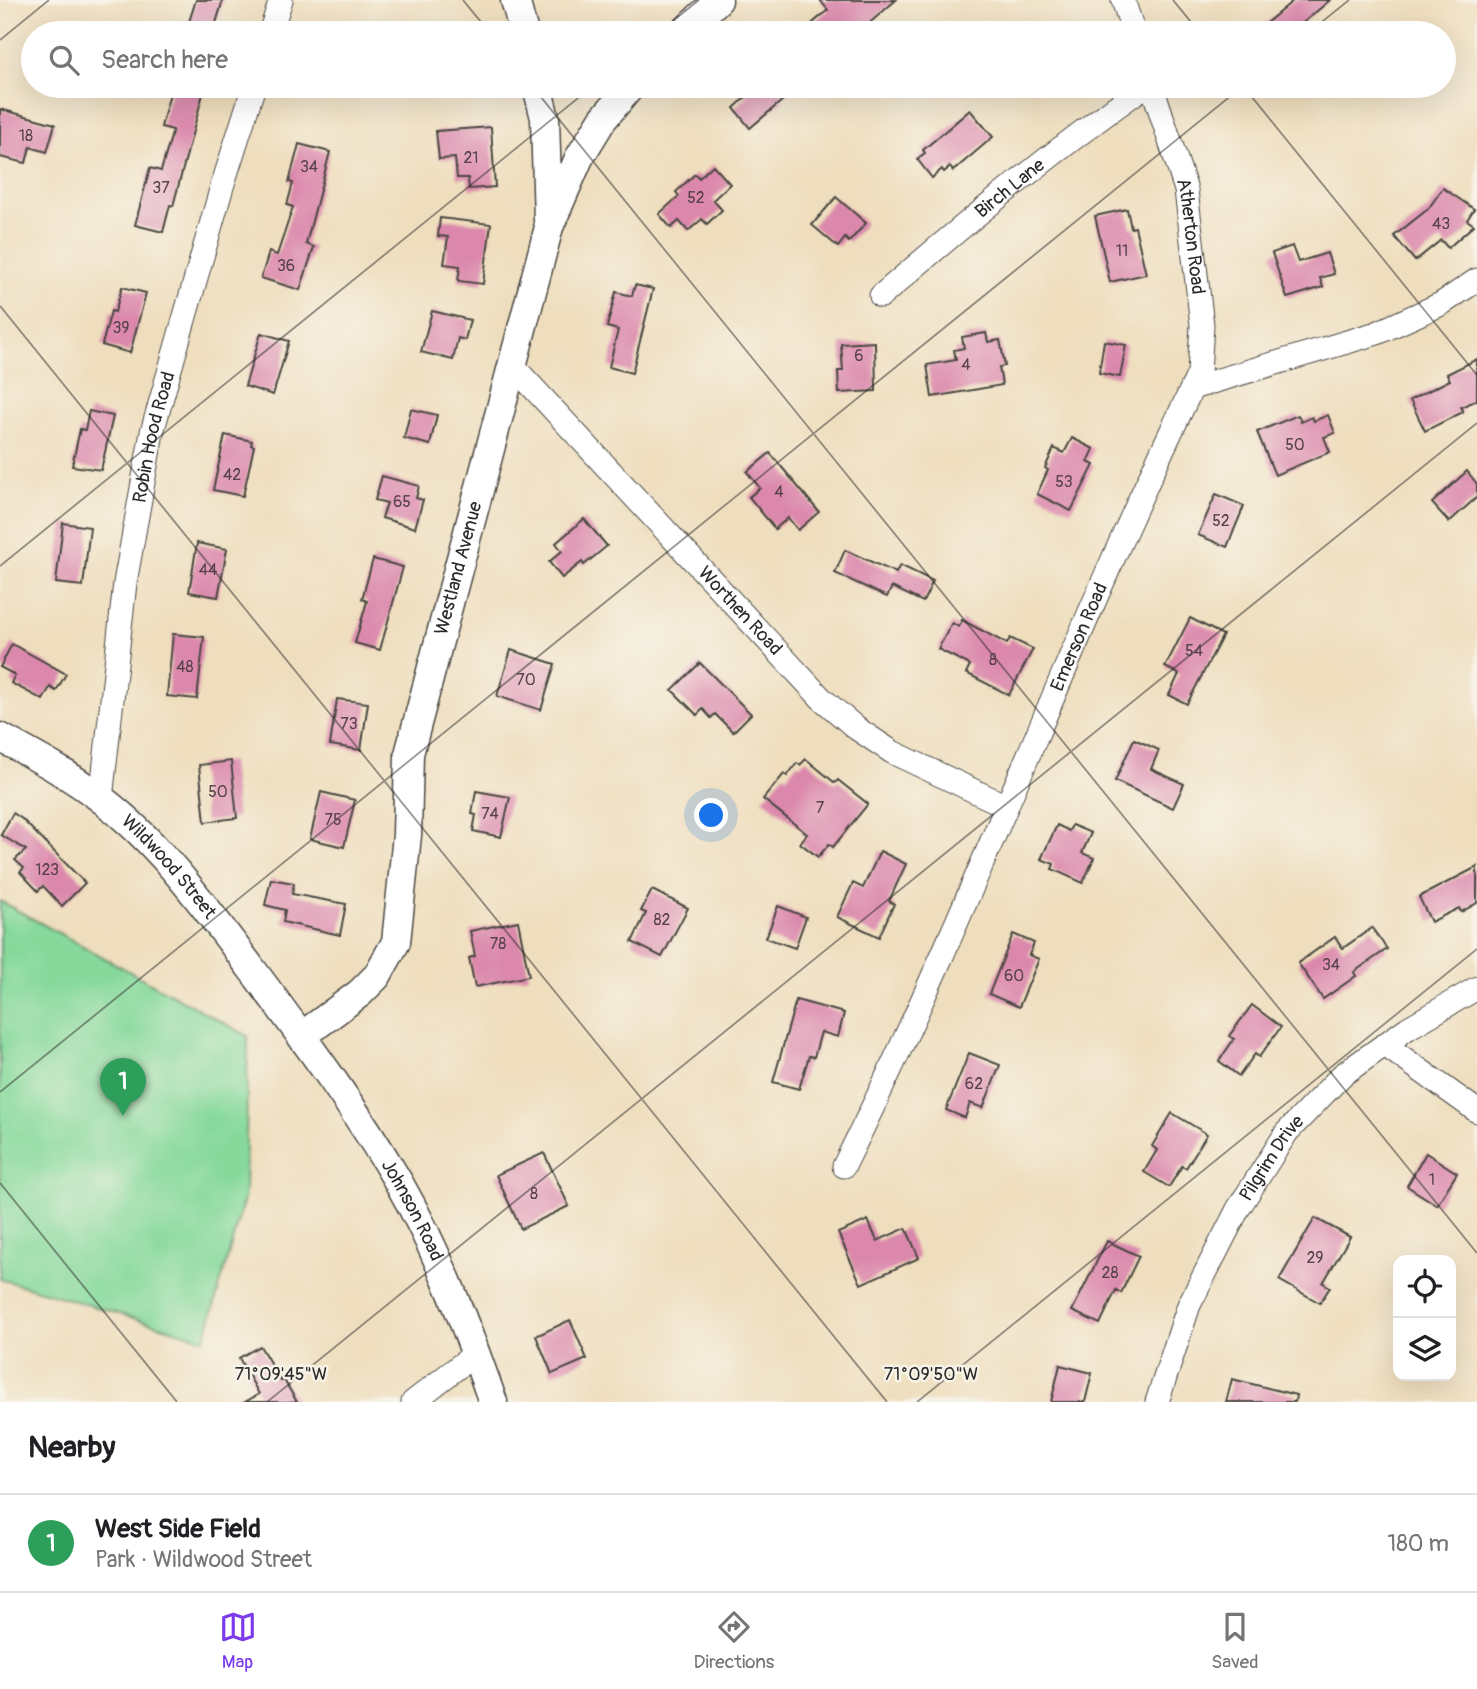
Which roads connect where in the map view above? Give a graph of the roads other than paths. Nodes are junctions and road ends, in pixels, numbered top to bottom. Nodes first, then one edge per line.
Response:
1 (281, 0) edge
2 (515, 0) edge
3 (718, 0) edge
4 (1123, 0) edge
5 (274, 21) edge
6 (521, 21) edge
7 (696, 21) edge
8 (1130, 21) edge
9 (250, 98) edge
10 (540, 98) edge
11 (621, 98) edge
12 (1128, 98) edge
13 (1156, 98) edge
14 (548, 227) junction
15 (1477, 280) edge
16 (881, 296) dead end
17 (513, 366) junction
18 (1192, 388) junction
19 (0, 737) edge
20 (101, 799) junction
21 (1006, 806) junction
22 (1477, 988) edge
23 (302, 1036) junction
24 (1385, 1045) junction
25 (1477, 1111) edge
26 (844, 1166) dead end
27 (476, 1353) junction
28 (413, 1402) edge
29 (494, 1402) edge
30 (1157, 1402) edge

1 - 5 street
2 - 6 street
3 - 7 street
4 - 8 street
9 - 20 street, Robin Hood Road
10 - 14 street
11 - 14 street, Westland Avenue
12 - 16 street, Birch Lane
13 - 18 street, Atherton Road
14 - 17 street, Westland Avenue
15 - 18 street
17 - 21 street, Worthen Road
17 - 23 street, Westland Avenue
18 - 21 street, Emerson Road
19 - 20 street, Wildwood Street
20 - 23 street, Wildwood Street
21 - 26 street, Emerson Road
22 - 24 street, Pilgrim Drive
23 - 27 street, Johnson Road
24 - 25 street
24 - 30 street, Pilgrim Drive
27 - 28 street
27 - 29 street, Johnson Road

